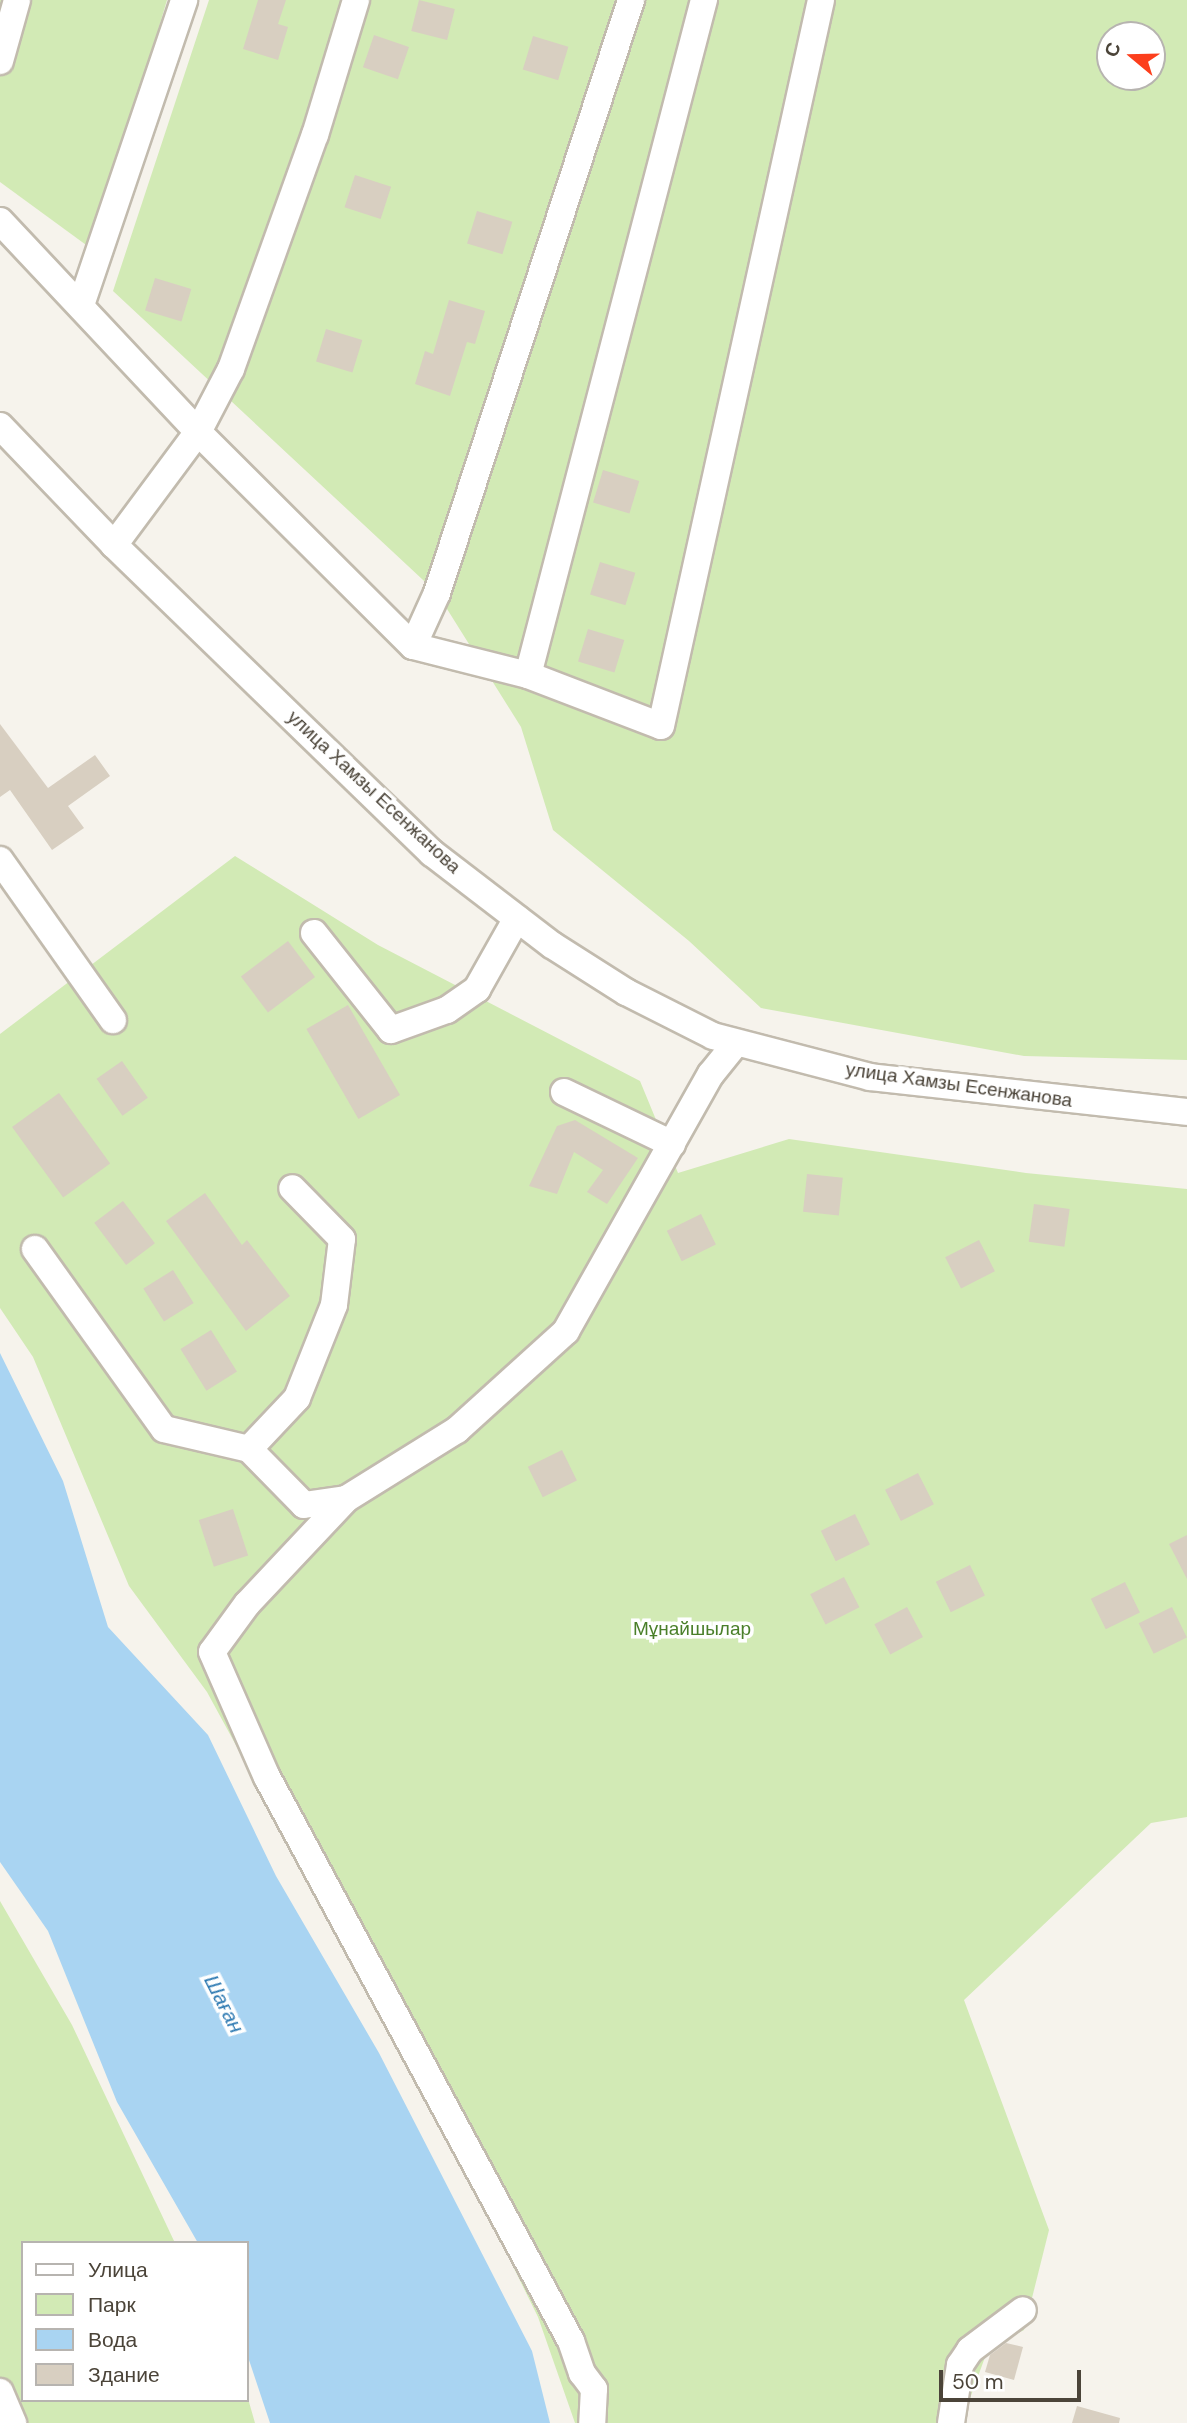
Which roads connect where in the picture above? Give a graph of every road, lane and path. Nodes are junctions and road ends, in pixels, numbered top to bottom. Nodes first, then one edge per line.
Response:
1 (17, 0) edge
2 (184, 0) edge
3 (356, 0) edge
4 (631, 0) edge
5 (704, 0) edge
6 (821, 0) edge
7 (0, 61) edge
8 (0, 221) edge
9 (81, 305) junction
10 (0, 426) edge
11 (198, 432) junction
12 (114, 545) junction
13 (413, 646) junction
14 (528, 675) junction
15 (0, 860) edge
16 (517, 918) junction
17 (314, 933) dead end
18 (113, 1020) dead end
19 (736, 1043) junction
20 (564, 1092) dead end
21 (1187, 1112) edge
22 (672, 1144) junction
23 (292, 1188) dead end
24 (35, 1249) dead end
25 (249, 1449) junction
26 (346, 1499) junction
27 (1023, 2310) dead end
28 (0, 2392) edge
29 (13, 2423) edge
30 (592, 2423) edge
31 (951, 2423) edge

1 - 7 street
2 - 9 street
3 - 11 street
4 - 13 street
5 - 14 street
6 - 14 street
8 - 9 street
9 - 11 street
10 - 12 street, улица Хамзы Есенжанова
11 - 12 street
11 - 13 street
12 - 16 street, улица Хамзы Есенжанова
13 - 14 street
15 - 18 street
16 - 17 street
16 - 19 street, улица Хамзы Есенжанова
19 - 21 street, улица Хамзы Есенжанова
19 - 22 street
20 - 22 street
22 - 26 street
23 - 25 street
24 - 25 street
25 - 26 street
26 - 30 street
27 - 31 street
28 - 29 street

